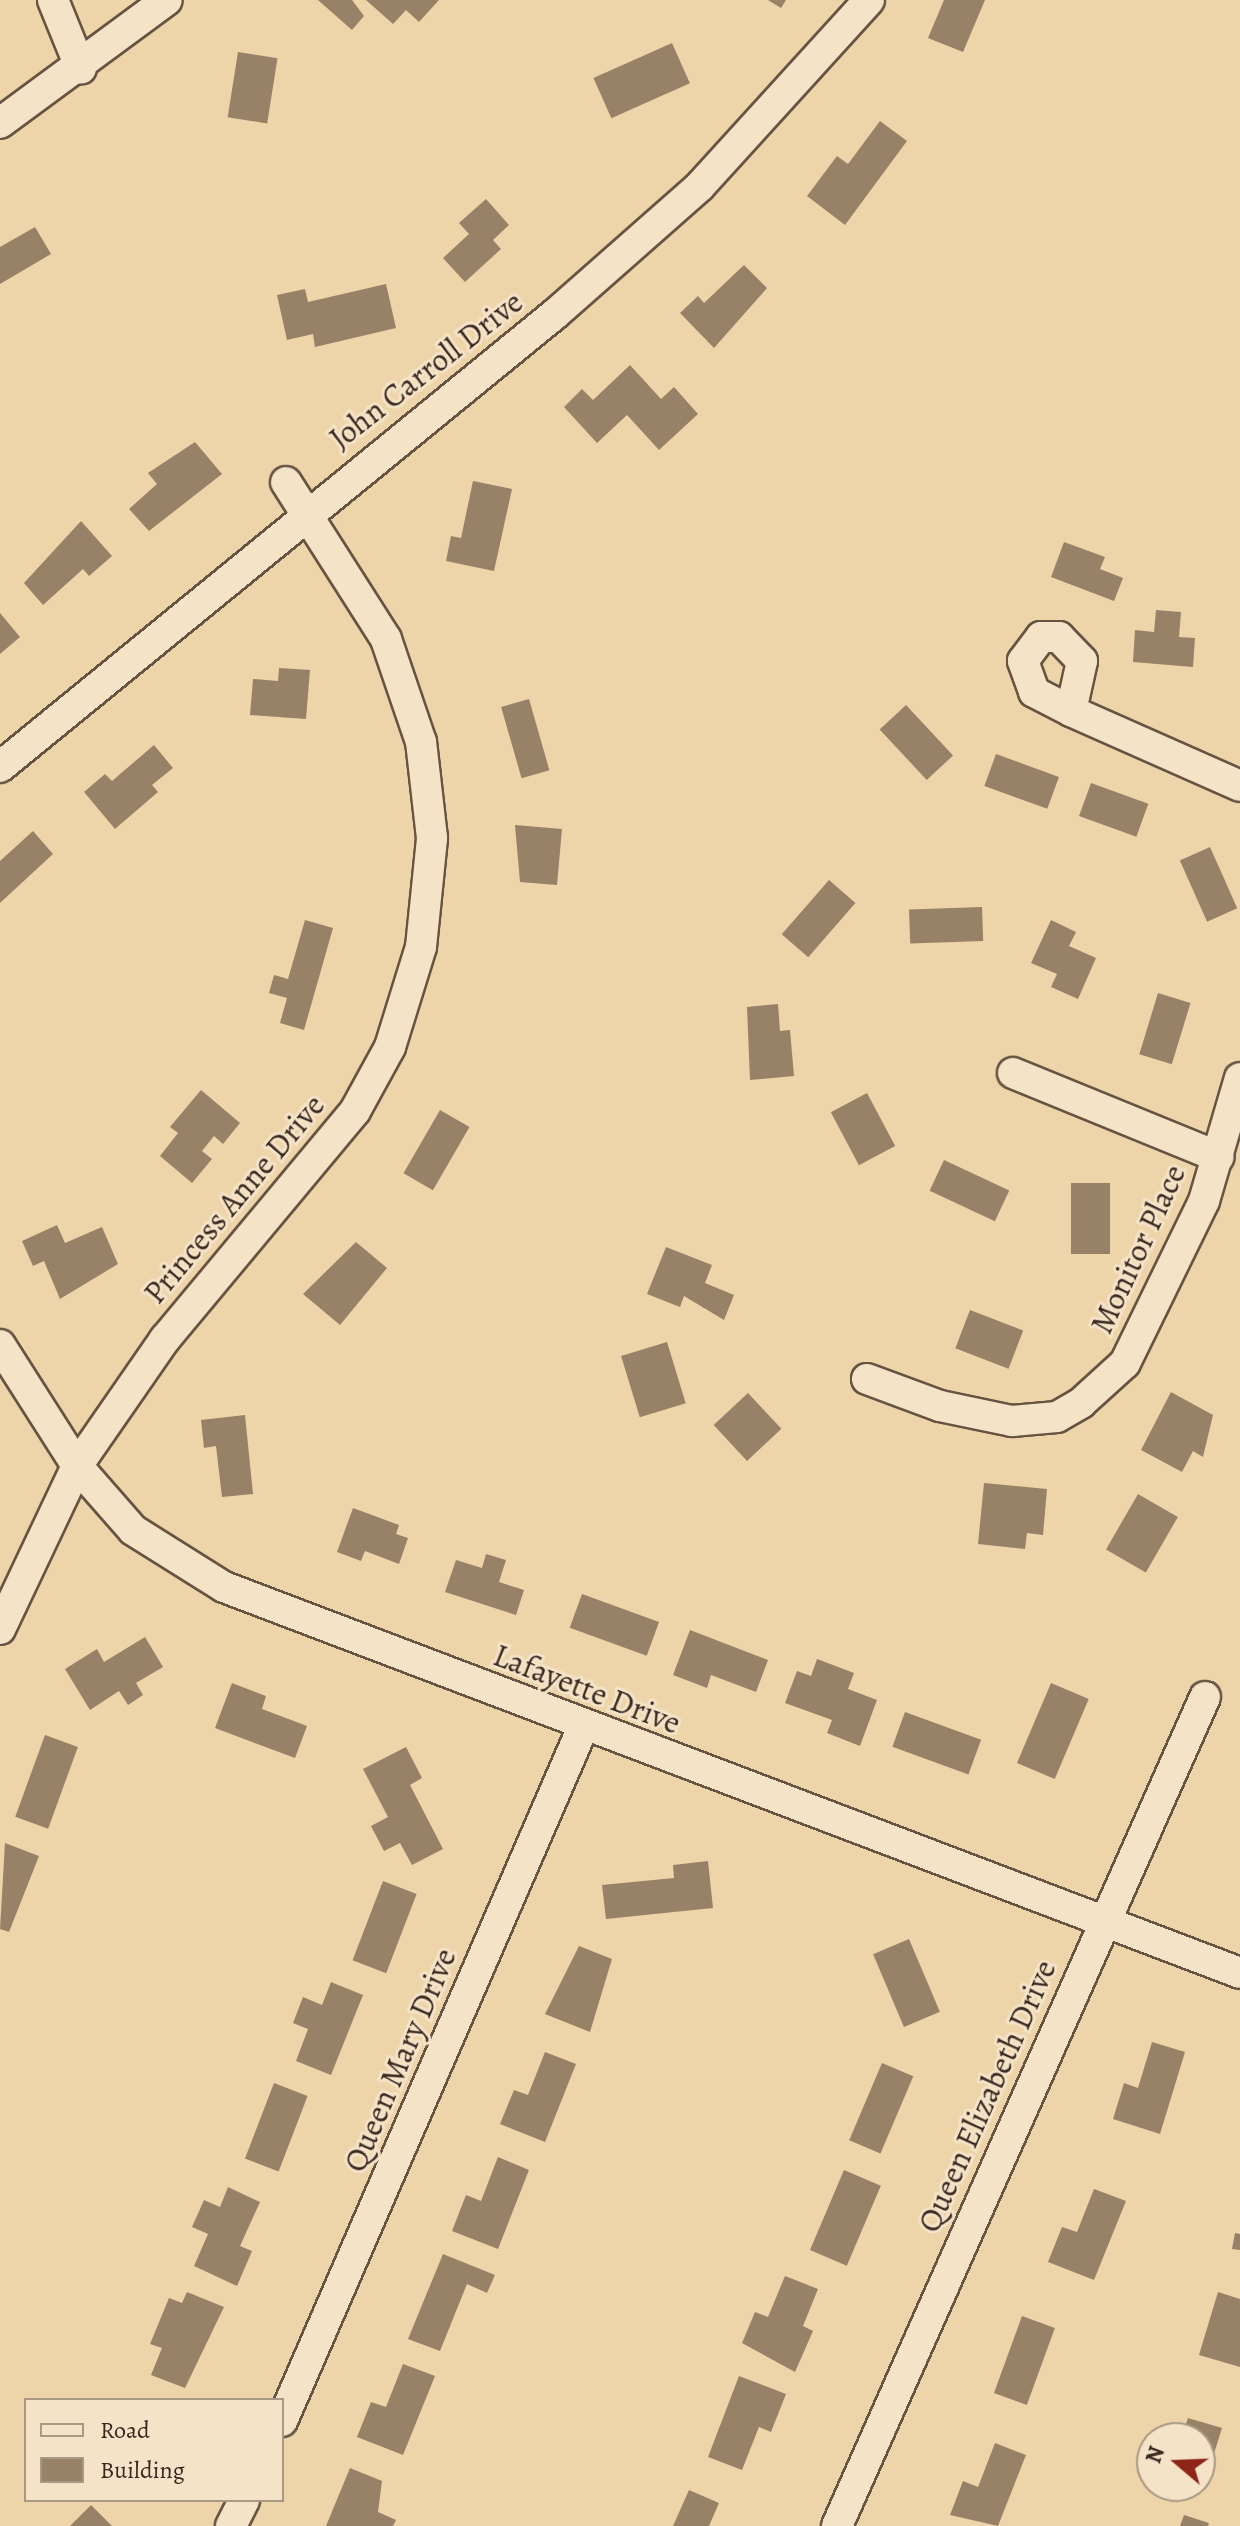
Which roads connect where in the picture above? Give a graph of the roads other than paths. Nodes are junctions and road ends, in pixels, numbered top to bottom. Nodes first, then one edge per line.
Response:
1 (53, 0) edge
2 (167, 0) edge
3 (869, 0) edge
4 (81, 69) junction
5 (0, 123) edge
6 (286, 482) dead end
7 (306, 511) junction
8 (1071, 711) dead end
9 (0, 767) edge
10 (1240, 786) edge
11 (1013, 1073) dead end
12 (1240, 1078) edge
13 (1219, 1157) junction
14 (0, 1345) edge
15 (867, 1379) dead end
16 (77, 1466) junction
17 (0, 1629) edge
18 (1205, 1697) dead end
19 (583, 1727) junction
20 (1102, 1924) junction
21 (1240, 1973) edge
22 (284, 2416) edge
23 (243, 2502) edge
24 (231, 2526) edge
25 (837, 2526) edge

1 - 4 street
2 - 4 street
3 - 7 street, John Carroll Drive
4 - 5 street
6 - 7 street, Princess Anne Drive
7 - 9 street, John Carroll Drive
7 - 16 street, Princess Anne Drive
8 - 10 street
11 - 13 street
12 - 13 street, Monitor Place
13 - 15 street, Monitor Place
14 - 16 street, Lafayette Drive
16 - 17 street, Princess Anne Drive
16 - 19 street, Lafayette Drive
18 - 20 street, Queen Elizabeth Drive
19 - 20 street, Lafayette Drive
19 - 22 street, Queen Mary Drive
20 - 21 street, Lafayette Drive
20 - 25 street, Queen Elizabeth Drive
23 - 24 street

